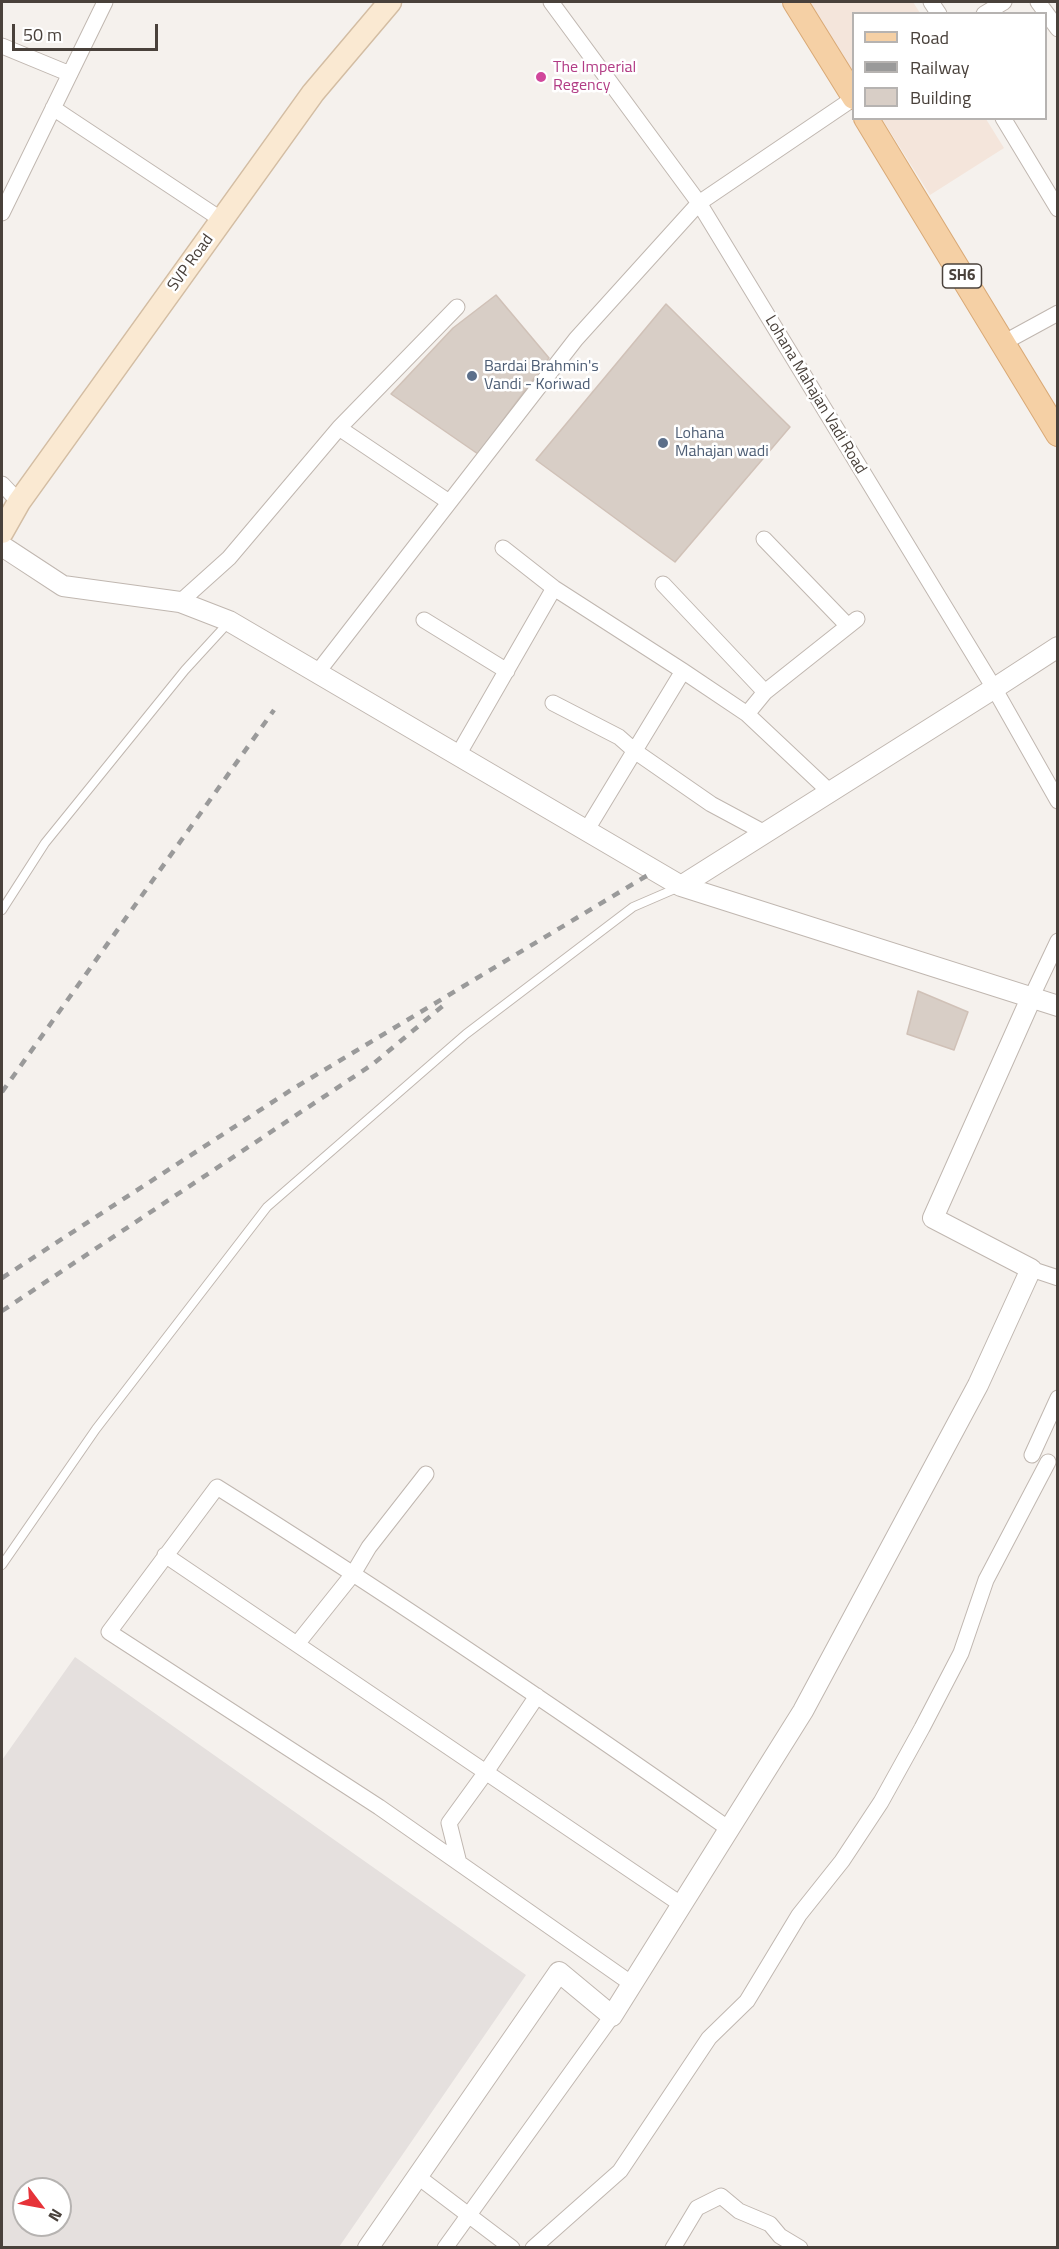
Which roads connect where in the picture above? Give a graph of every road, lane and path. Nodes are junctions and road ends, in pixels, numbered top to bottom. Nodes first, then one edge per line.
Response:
1 (105, 2) edge
2 (390, 2) edge
3 (551, 2) edge
4 (795, 2) edge
5 (1004, 2) edge
6 (987, 12) edge
7 (1047, 14) edge
8 (1058, 29) edge
9 (2, 46) edge
10 (70, 74) junction
11 (852, 95) edge
12 (852, 99) edge
13 (53, 108) junction
14 (867, 120) edge
15 (1004, 120) edge
16 (699, 203) junction
17 (1058, 208) edge
18 (2, 213) edge
19 (222, 219) junction
20 (457, 307) dead end
21 (1058, 313) edge
22 (1003, 344) junction
23 (1055, 425) edge
24 (339, 428) junction
25 (2, 484) edge
26 (19, 502) junction
27 (449, 502) junction
28 (2, 532) edge
29 (764, 539) dead end
30 (2, 546) edge
31 (503, 548) dead end
32 (663, 584) dead end
33 (554, 588) junction
34 (180, 602) junction
35 (424, 620) dead end
36 (229, 621) junction
37 (1058, 647) edge
38 (507, 671) junction
39 (683, 671) junction
40 (317, 673) junction
41 (994, 688) junction
42 (765, 692) junction
43 (553, 703) dead end
44 (747, 714) junction
45 (636, 752) junction
46 (458, 755) junction
47 (830, 792) junction
48 (1058, 801) edge
49 (586, 831) junction
50 (765, 833) junction
51 (681, 886) junction
52 (2, 910) edge
53 (1058, 941) edge
54 (1032, 996) junction
55 (1058, 1006) edge
56 (1031, 1269) junction
57 (1058, 1278) edge
58 (1058, 1398) edge
59 (1032, 1455) dead end
60 (1048, 1462) dead end
61 (426, 1474) dead end
62 (165, 1555) junction
63 (2, 1565) edge
64 (353, 1574) junction
65 (297, 1644) junction
66 (537, 1696) junction
67 (486, 1772) junction
68 (729, 1829) junction
69 (459, 1863) junction
70 (682, 1905) junction
71 (632, 1984) junction
72 (612, 2016) junction
73 (417, 2176) junction
74 (468, 2214) junction
75 (776, 2242) edge
76 (368, 2247) edge
77 (445, 2247) edge
78 (512, 2247) edge
79 (533, 2247) edge
80 (673, 2247) edge
81 (800, 2247) edge

1 - 10 street
2 - 19 main road, SVP Road
3 - 16 street, Lohana Mahajan Vadi Road
4 - 11 main road
5 - 6 street
7 - 8 street
9 - 10 street
10 - 13 street
12 - 16 street
13 - 18 street
13 - 19 street
14 - 22 main road, SH6
15 - 17 street
16 - 27 street
16 - 41 street, Lohana Mahajan Vadi Road
19 - 26 main road, SVP Road
20 - 24 street
21 - 22 street
22 - 23 main road, SH6
24 - 27 street
24 - 34 street
25 - 26 street
26 - 28 main road, SVP Road
27 - 40 street
29 - 42 street
30 - 34 street
31 - 33 street
32 - 42 street
33 - 38 street
33 - 39 street
34 - 36 street
35 - 38 street
36 - 40 street
36 - 52 lane
37 - 41 street
38 - 46 street
39 - 44 street
39 - 45 street
40 - 46 street
41 - 47 street
41 - 48 street, Lohana Mahajan Vadi Road
42 - 44 street
43 - 45 street
44 - 47 street
45 - 49 street
45 - 50 street
46 - 49 street
47 - 50 street
49 - 51 street
50 - 51 street
51 - 54 street
51 - 63 lane
53 - 54 street
54 - 55 street
54 - 56 street
56 - 57 street
56 - 68 street
58 - 59 street
60 - 79 street
61 - 64 street
62 - 64 street
62 - 65 street
62 - 69 street
64 - 65 street
64 - 66 street
65 - 67 street
66 - 67 street
66 - 68 street
67 - 69 street
67 - 70 street
68 - 70 street
69 - 71 street
70 - 71 street
71 - 72 street
72 - 73 street
72 - 74 street
73 - 74 street
73 - 76 street
74 - 77 street
74 - 78 street
75 - 80 street
75 - 81 street

